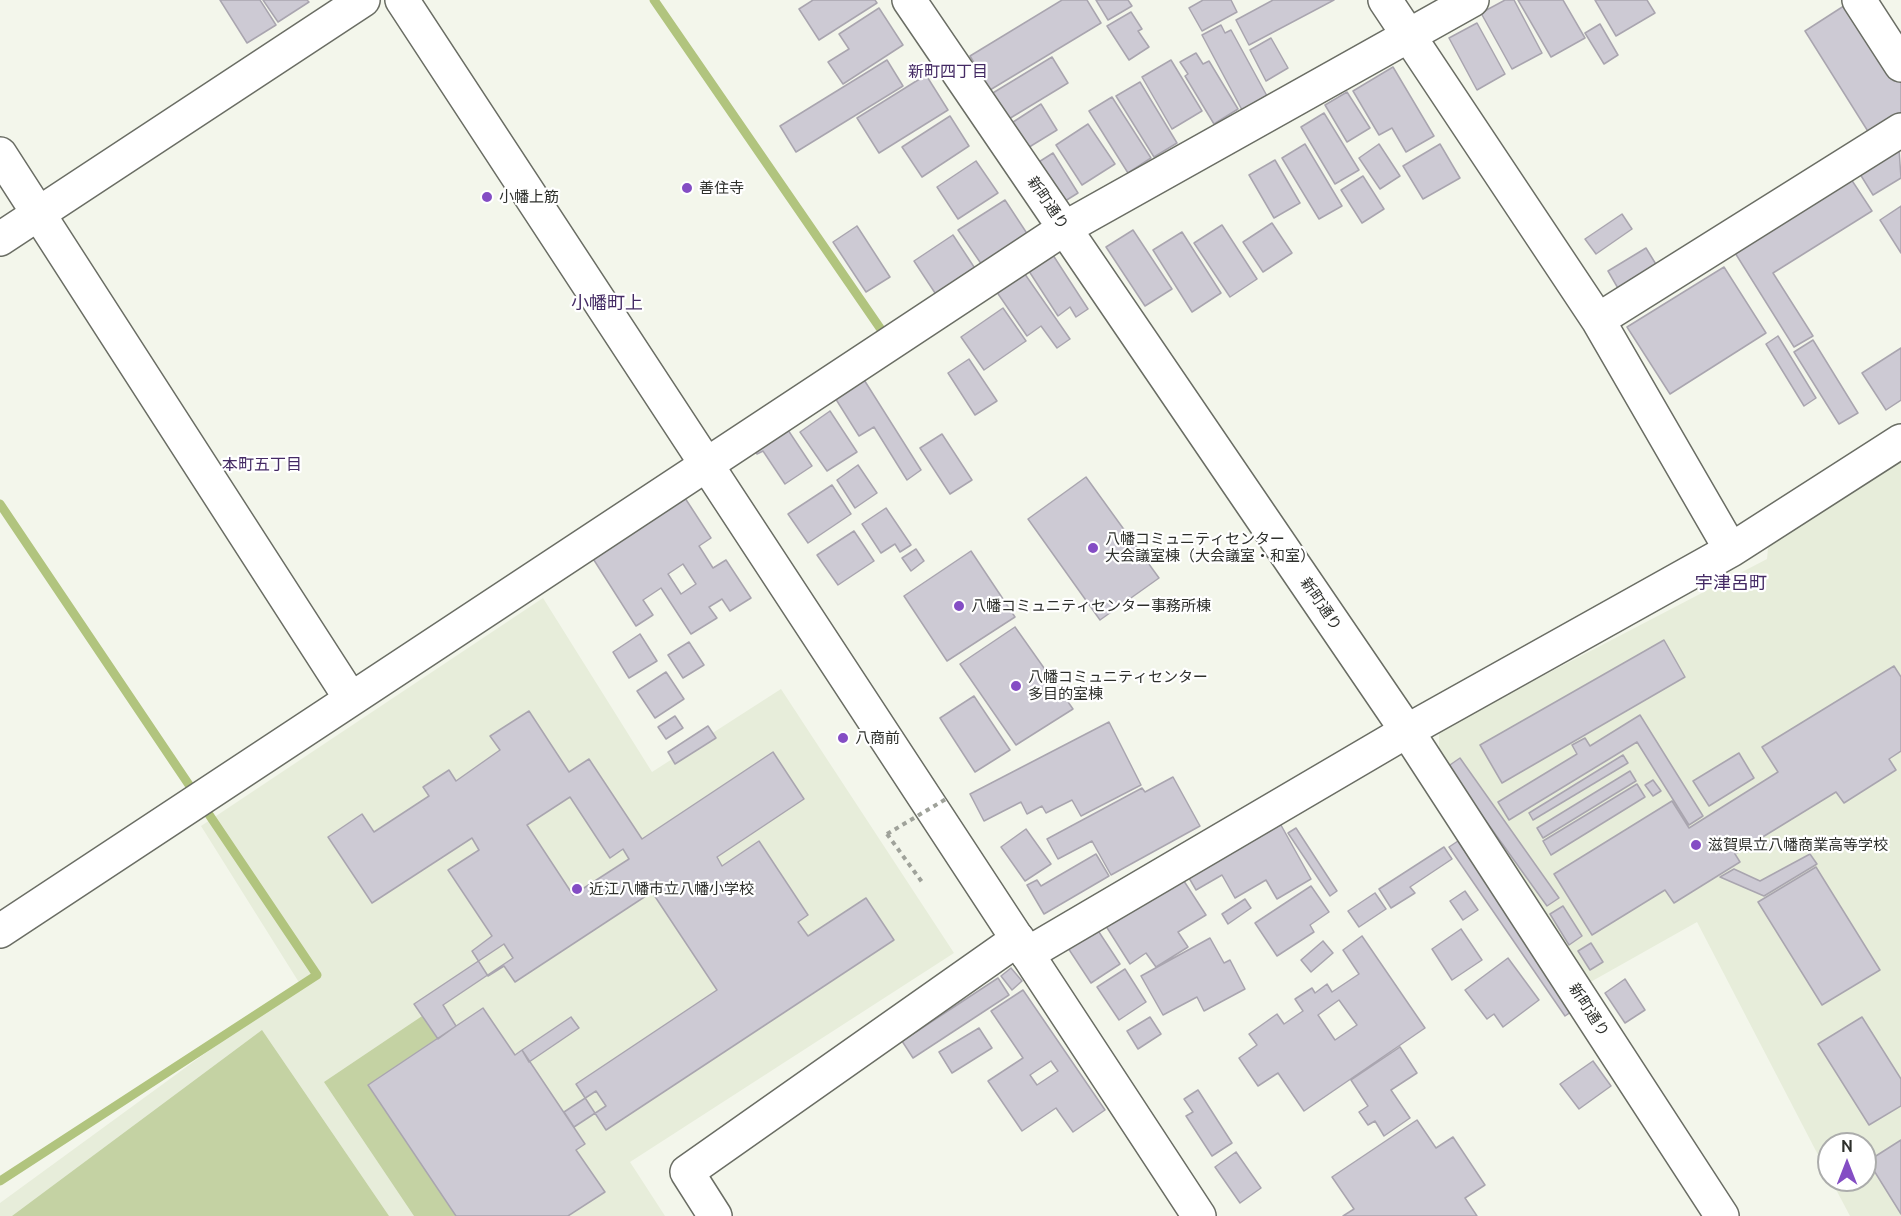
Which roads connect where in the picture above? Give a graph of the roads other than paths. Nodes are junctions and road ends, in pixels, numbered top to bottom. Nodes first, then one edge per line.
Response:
1 (363, 0) edge
2 (402, 0) edge
3 (909, 0) edge
4 (1385, 0) edge
5 (1472, 0) edge
6 (1859, 0) edge
7 (1407, 35) junction
8 (1901, 65) edge
9 (1901, 130) edge
10 (0, 154) edge
11 (38, 214) junction
12 (1065, 228) junction
13 (0, 239) edge
14 (1598, 320) junction
15 (1901, 441) edge
16 (706, 465) junction
17 (1731, 550) junction
18 (351, 699) junction
19 (1407, 730) junction
20 (1, 928) edge
21 (1022, 947) junction
22 (715, 1216) edge
23 (1199, 1216) edge
24 (1722, 1216) edge

1 - 11 street
2 - 16 street
3 - 12 street, 新町通り
4 - 7 street
5 - 7 street
6 - 8 street
7 - 12 street
7 - 14 street
9 - 14 street
10 - 11 street
11 - 13 street
11 - 18 street
12 - 16 street
12 - 19 street, 新町通り
14 - 17 street
15 - 17 street
16 - 18 street
16 - 21 street
17 - 19 street
18 - 20 street
19 - 21 street
19 - 24 street, 新町通り
21 - 22 street
21 - 23 street

